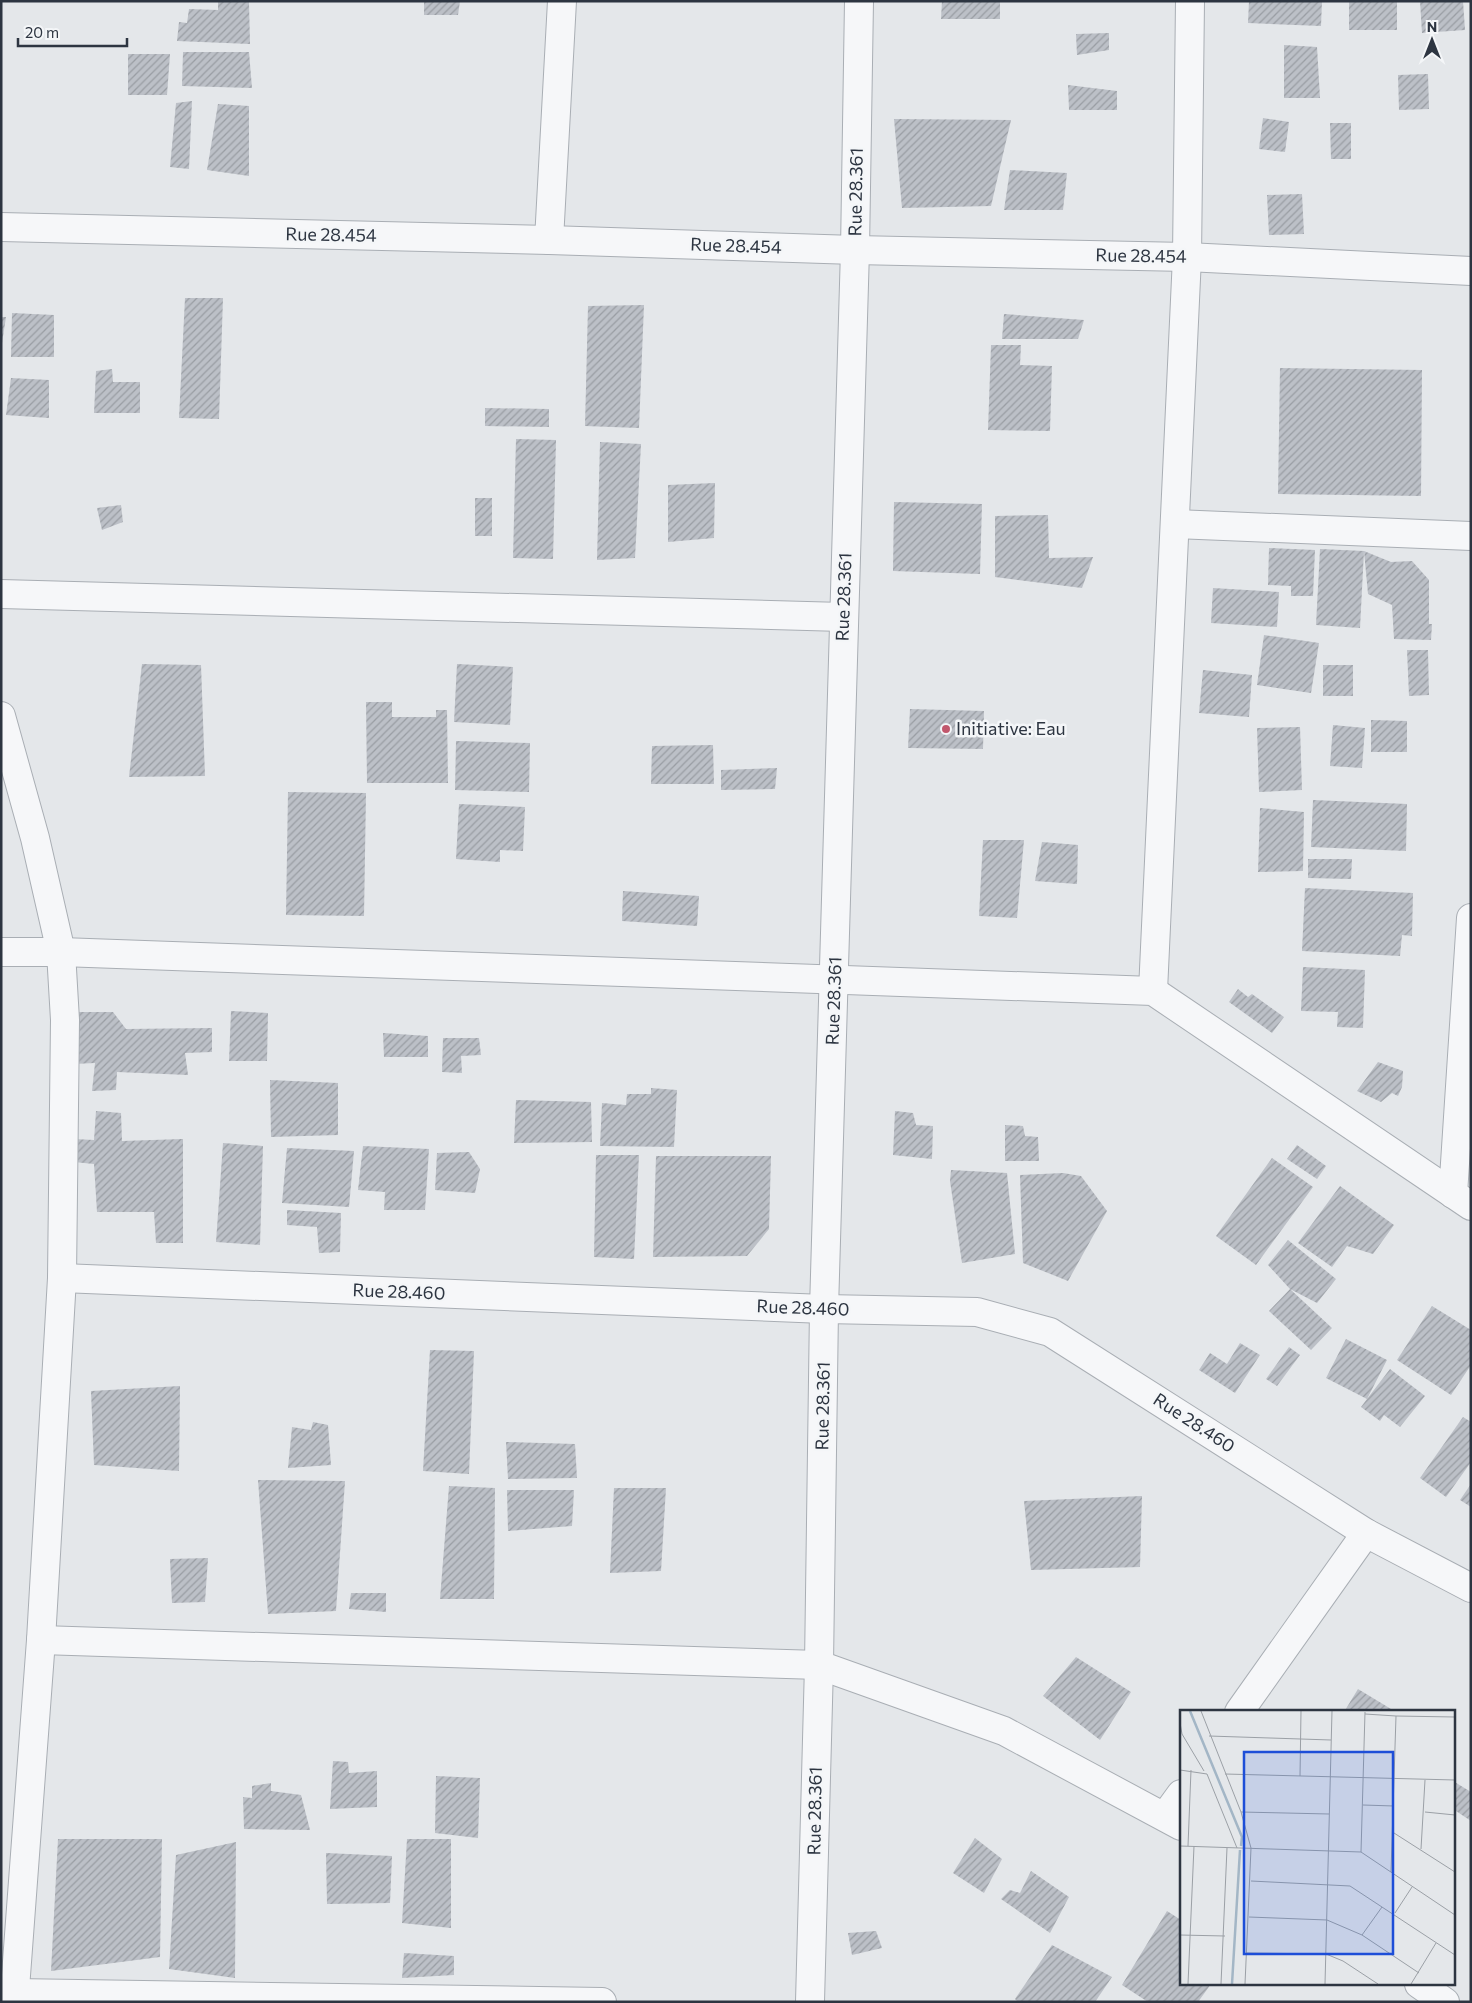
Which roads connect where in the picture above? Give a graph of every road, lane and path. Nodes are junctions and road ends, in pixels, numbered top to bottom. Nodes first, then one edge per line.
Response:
1 (562, 1) edge
2 (859, 1) edge
3 (1190, 1) edge
4 (1, 227) edge
5 (549, 240) junction
6 (855, 250) junction
7 (1188, 257) junction
8 (1471, 271) edge
9 (1175, 524) junction
10 (1471, 536) edge
11 (1, 594) edge
12 (844, 617) junction
13 (1, 716) edge
14 (1471, 918) edge
15 (1, 952) edge
16 (61, 952) junction
17 (835, 980) junction
18 (1153, 991) junction
19 (1462, 1200) edge
20 (62, 1278) junction
21 (824, 1309) junction
22 (1366, 1533) junction
23 (1471, 1588) edge
24 (41, 1640) junction
25 (819, 1664) junction
26 (1240, 1710) edge
27 (1176, 1812) edge
28 (1422, 1986) edge
29 (14, 1998) edge
30 (602, 2002) edge
31 (810, 2002) edge
32 (1445, 2002) edge

1 - 5 street
2 - 6 street, Rue 28.361
3 - 7 street
4 - 5 street, Rue 28.454
5 - 6 street, Rue 28.454
6 - 7 street, Rue 28.454
6 - 12 street, Rue 28.361
7 - 8 street, Rue 28.454
7 - 9 street
9 - 10 street
9 - 18 street
11 - 12 street
12 - 17 street, Rue 28.361
13 - 16 street
14 - 19 street
15 - 16 street
16 - 17 street
16 - 20 street
17 - 18 street
17 - 21 street, Rue 28.361
18 - 19 street
20 - 21 street, Rue 28.460
20 - 24 street
21 - 22 street, Rue 28.460
21 - 25 street, Rue 28.361
22 - 23 street, Rue 28.460
22 - 26 street
24 - 25 street
24 - 29 street
25 - 27 street
25 - 31 street, Rue 28.361
28 - 32 street
29 - 30 street

